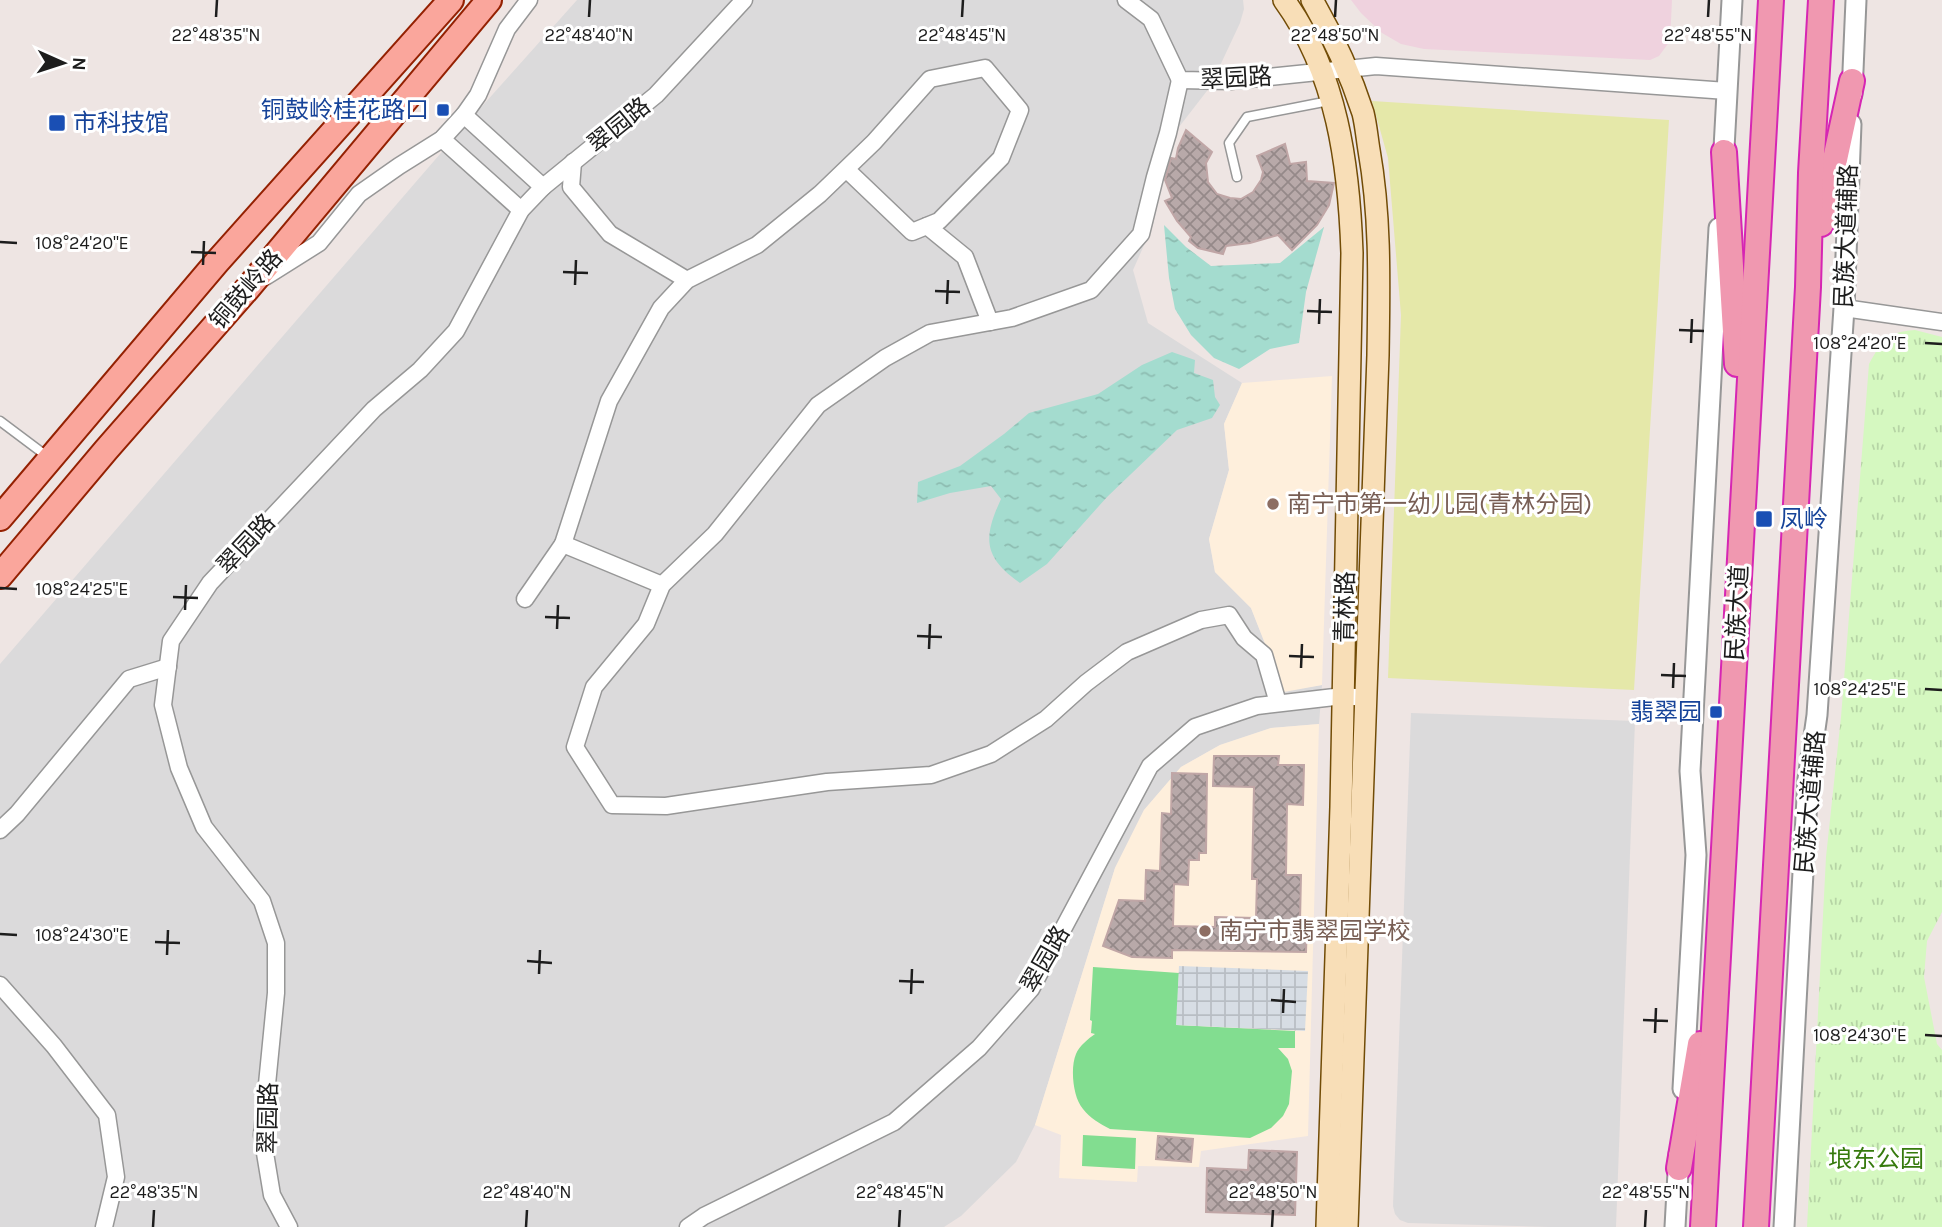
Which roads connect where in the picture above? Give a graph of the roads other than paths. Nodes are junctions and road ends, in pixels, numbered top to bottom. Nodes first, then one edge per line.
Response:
1 (451, 0) edge
2 (489, 0) edge
3 (529, 0) edge
4 (744, 0) edge
5 (1126, 0) edge
6 (1284, 0) edge
7 (1312, 0) edge
8 (1732, 0) edge
9 (1771, 0) edge
10 (1821, 0) edge
11 (1856, 0) edge
12 (1348, 69) junction
13 (1321, 71) junction
14 (1180, 79) junction
15 (1852, 81) junction
16 (1727, 91) junction
17 (1332, 101) junction
18 (464, 115) junction
19 (442, 139) junction
20 (1724, 152) junction
21 (573, 162) junction
22 (846, 169) junction
23 (1237, 177) dead end
24 (543, 187) junction
25 (521, 210) junction
26 (927, 226) junction
27 (687, 280) junction
28 (1808, 287) junction
29 (248, 288) junction
30 (1844, 308) junction
31 (990, 322) junction
32 (1942, 322) edge
33 (0, 421) edge
34 (50, 459) junction
35 (1744, 479) junction
36 (6, 511) edge
37 (41, 527) junction
38 (563, 544) junction
39 (0, 576) edge
40 (662, 585) junction
41 (526, 599) dead end
42 (168, 667) junction
43 (1343, 696) junction
44 (1366, 698) junction
45 (1279, 704) junction
46 (0, 830) edge
47 (1720, 926) junction
48 (0, 985) edge
49 (1678, 1168) junction
50 (104, 1227) edge
51 (289, 1227) edge
52 (688, 1227) edge
53 (1327, 1227) edge
54 (1347, 1227) edge
55 (1675, 1227) edge
56 (1703, 1227) edge
57 (1756, 1227) edge
58 (1784, 1227) edge

1 - 34 main road, 铜鼓岭路
2 - 29 main road, 铜鼓岭路
3 - 18 street
4 - 21 street, 翠园路
5 - 14 street, 翠园路
6 - 13 main road, 青林路
7 - 12 main road, 青林路
8 - 16 street
9 - 35 highway, 民族大道
10 - 28 highway
11 - 15 street, 民族大道辅路
12 - 13 street, 翠园路
12 - 16 street, 翠园路
12 - 44 main road, 青林路
13 - 14 street, 翠园路
13 - 17 main road, 青林路
14 - 31 street
15 - 28 highway
15 - 30 street, 民族大道辅路
16 - 20 street
17 - 23 lane
17 - 43 main road, 青林路
18 - 19 street
18 - 24 street
19 - 25 street
19 - 29 street
20 - 35 highway
20 - 49 street
21 - 24 street, 翠园路
21 - 27 street
22 - 26 street
22 - 26 street
22 - 27 street
24 - 25 street, 翠园路
25 - 42 street, 翠园路
26 - 31 street
27 - 38 street
28 - 57 highway
29 - 37 main road, 铜鼓岭路
30 - 32 street
30 - 58 street, 民族大道辅路
31 - 40 street
33 - 34 lane
34 - 36 main road, 铜鼓岭路
35 - 47 highway, 民族大道
36 - 37 main road
37 - 39 main road, 铜鼓岭路
38 - 40 street
38 - 41 street
40 - 45 street
42 - 46 street
42 - 51 street, 翠园路
43 - 44 street, 翠园路
43 - 45 street, 翠园路
43 - 53 main road, 青林路
44 - 54 main road, 青林路
45 - 52 street, 翠园路
47 - 49 highway
47 - 56 highway, 民族大道
48 - 50 street
49 - 55 street

